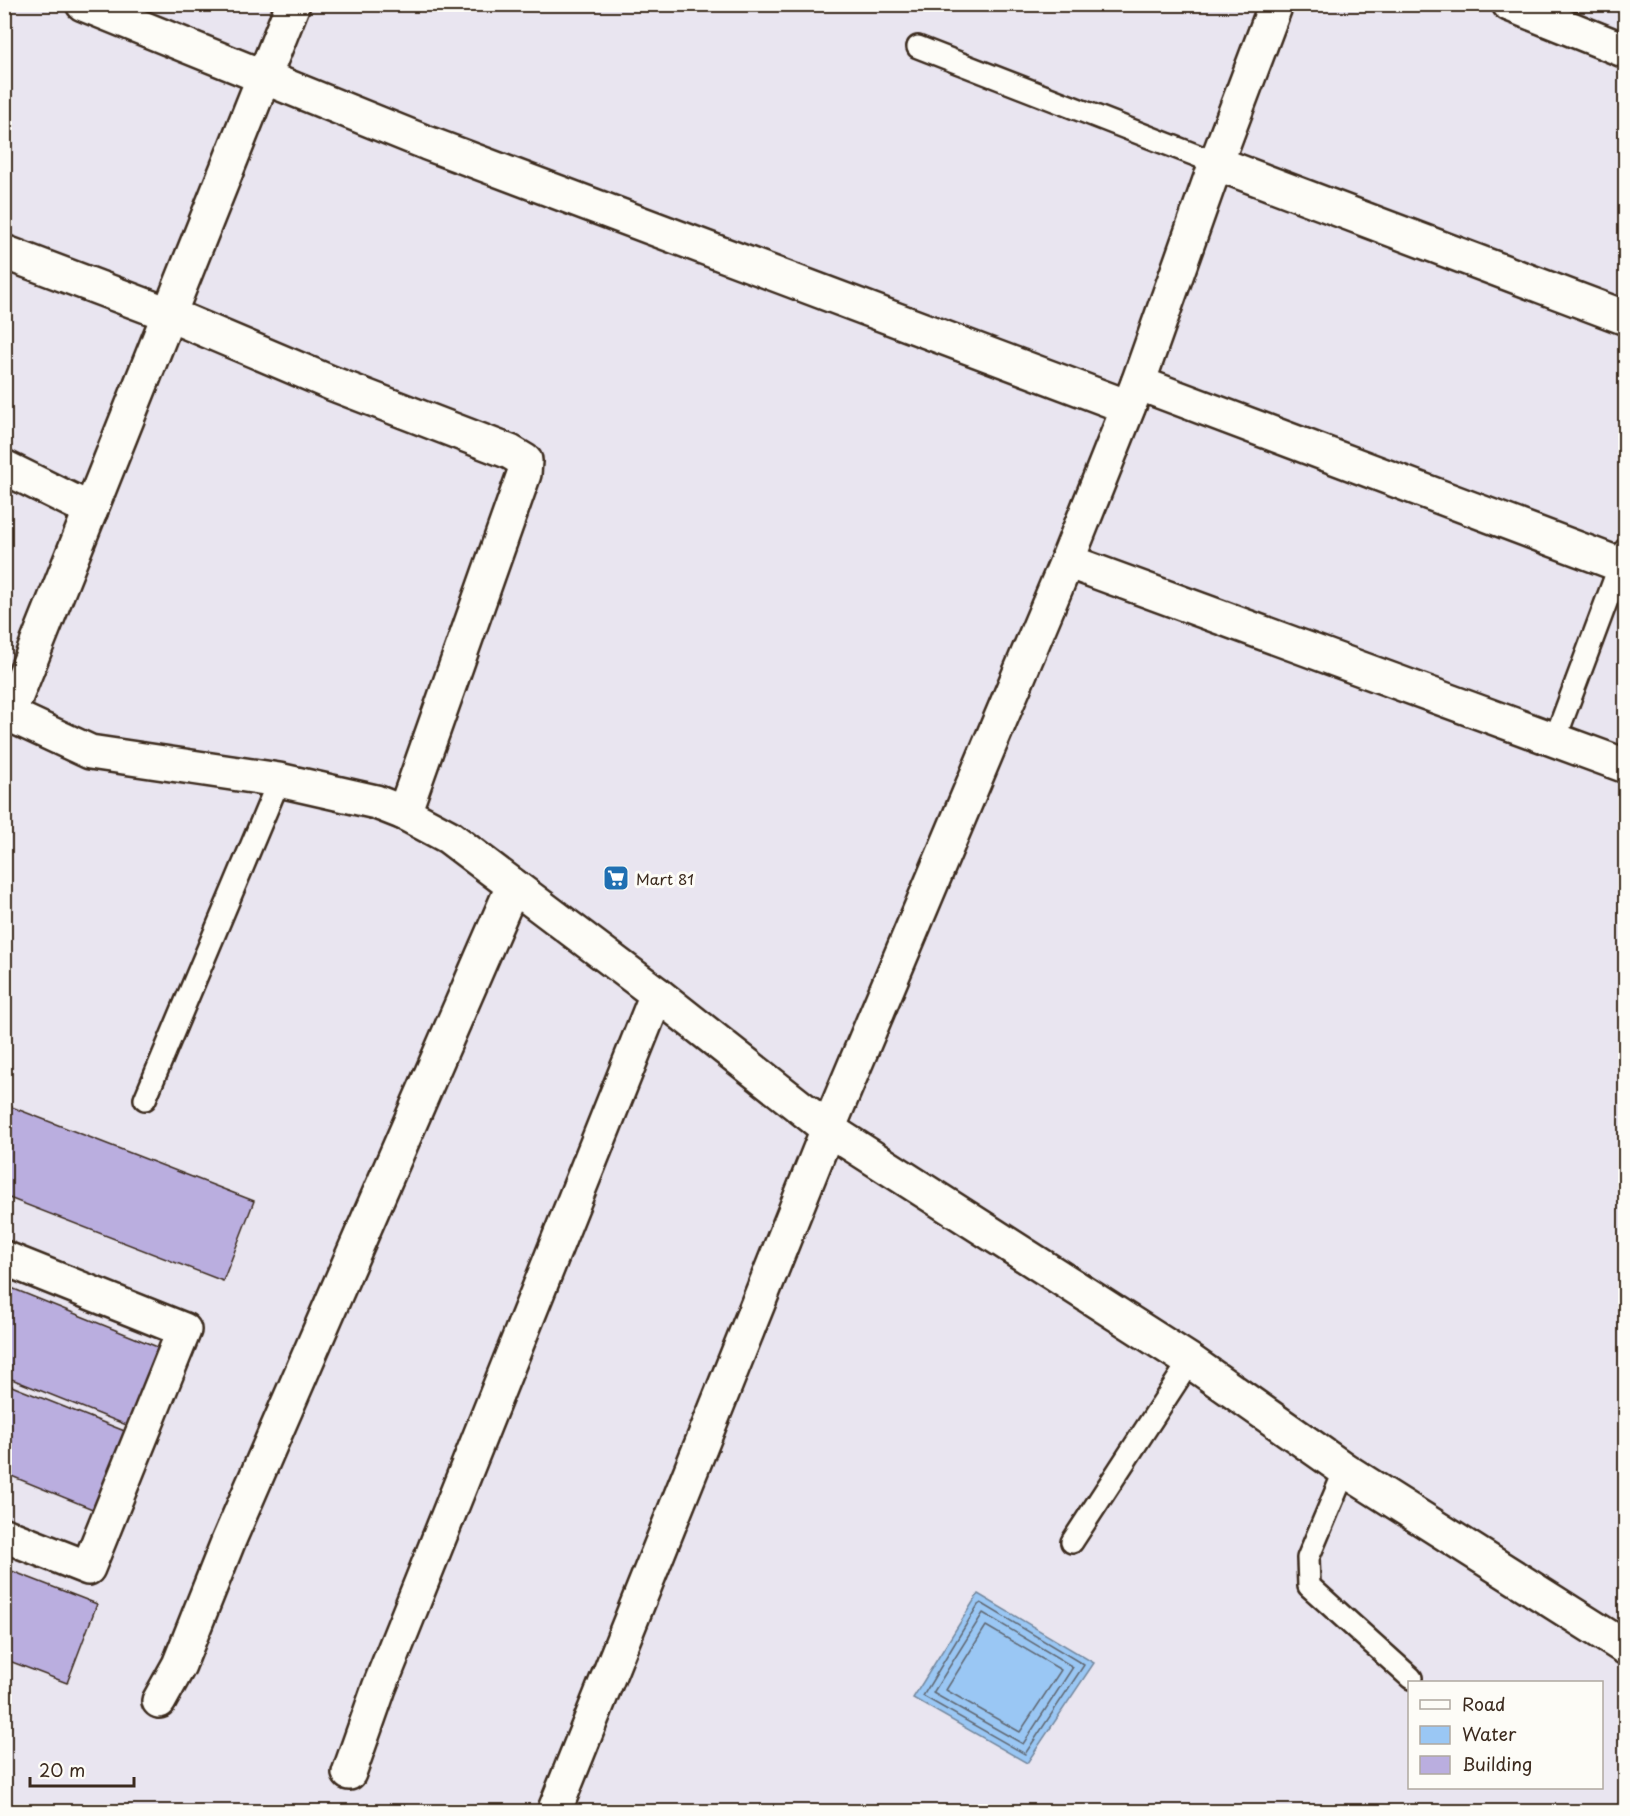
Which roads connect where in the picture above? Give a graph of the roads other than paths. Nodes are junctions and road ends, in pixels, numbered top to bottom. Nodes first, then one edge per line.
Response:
1 (83, 4) edge
2 (293, 4) edge
3 (1276, 4) edge
4 (1509, 4) edge
5 (918, 47) dead end
6 (1626, 51) edge
7 (264, 78) junction
8 (1216, 163) junction
9 (4, 252) edge
10 (168, 314) junction
11 (1626, 318) edge
12 (1133, 395) junction
13 (4, 467) edge
14 (91, 510) junction
15 (1623, 560) edge
16 (1067, 561) junction
17 (7, 713) edge
18 (1555, 739) junction
19 (1626, 766) edge
20 (279, 780) junction
21 (404, 813) junction
22 (513, 886) junction
23 (657, 994) junction
24 (145, 1099) dead end
25 (828, 1129) junction
26 (4, 1258) edge
27 (1190, 1361) junction
28 (1345, 1470) junction
29 (4, 1535) edge
30 (1072, 1542) dead end
31 (1626, 1648) edge
32 (1411, 1678) dead end
33 (159, 1701) dead end
34 (349, 1773) dead end
35 (554, 1812) edge

1 - 7 street
2 - 7 street
3 - 8 street
4 - 6 street
5 - 8 lane
7 - 10 street
7 - 12 street
8 - 11 street
8 - 12 street
9 - 10 street
10 - 14 street
10 - 21 street
12 - 15 street
12 - 16 street
13 - 14 street
14 - 17 street
15 - 18 lane
16 - 18 street
16 - 25 street
17 - 20 street
18 - 19 street
20 - 21 street
20 - 24 lane
21 - 22 street
22 - 23 street
22 - 33 street
23 - 25 street
23 - 34 street
25 - 27 street
25 - 35 street
26 - 29 street
27 - 28 street
27 - 30 lane
28 - 31 street
28 - 32 lane

